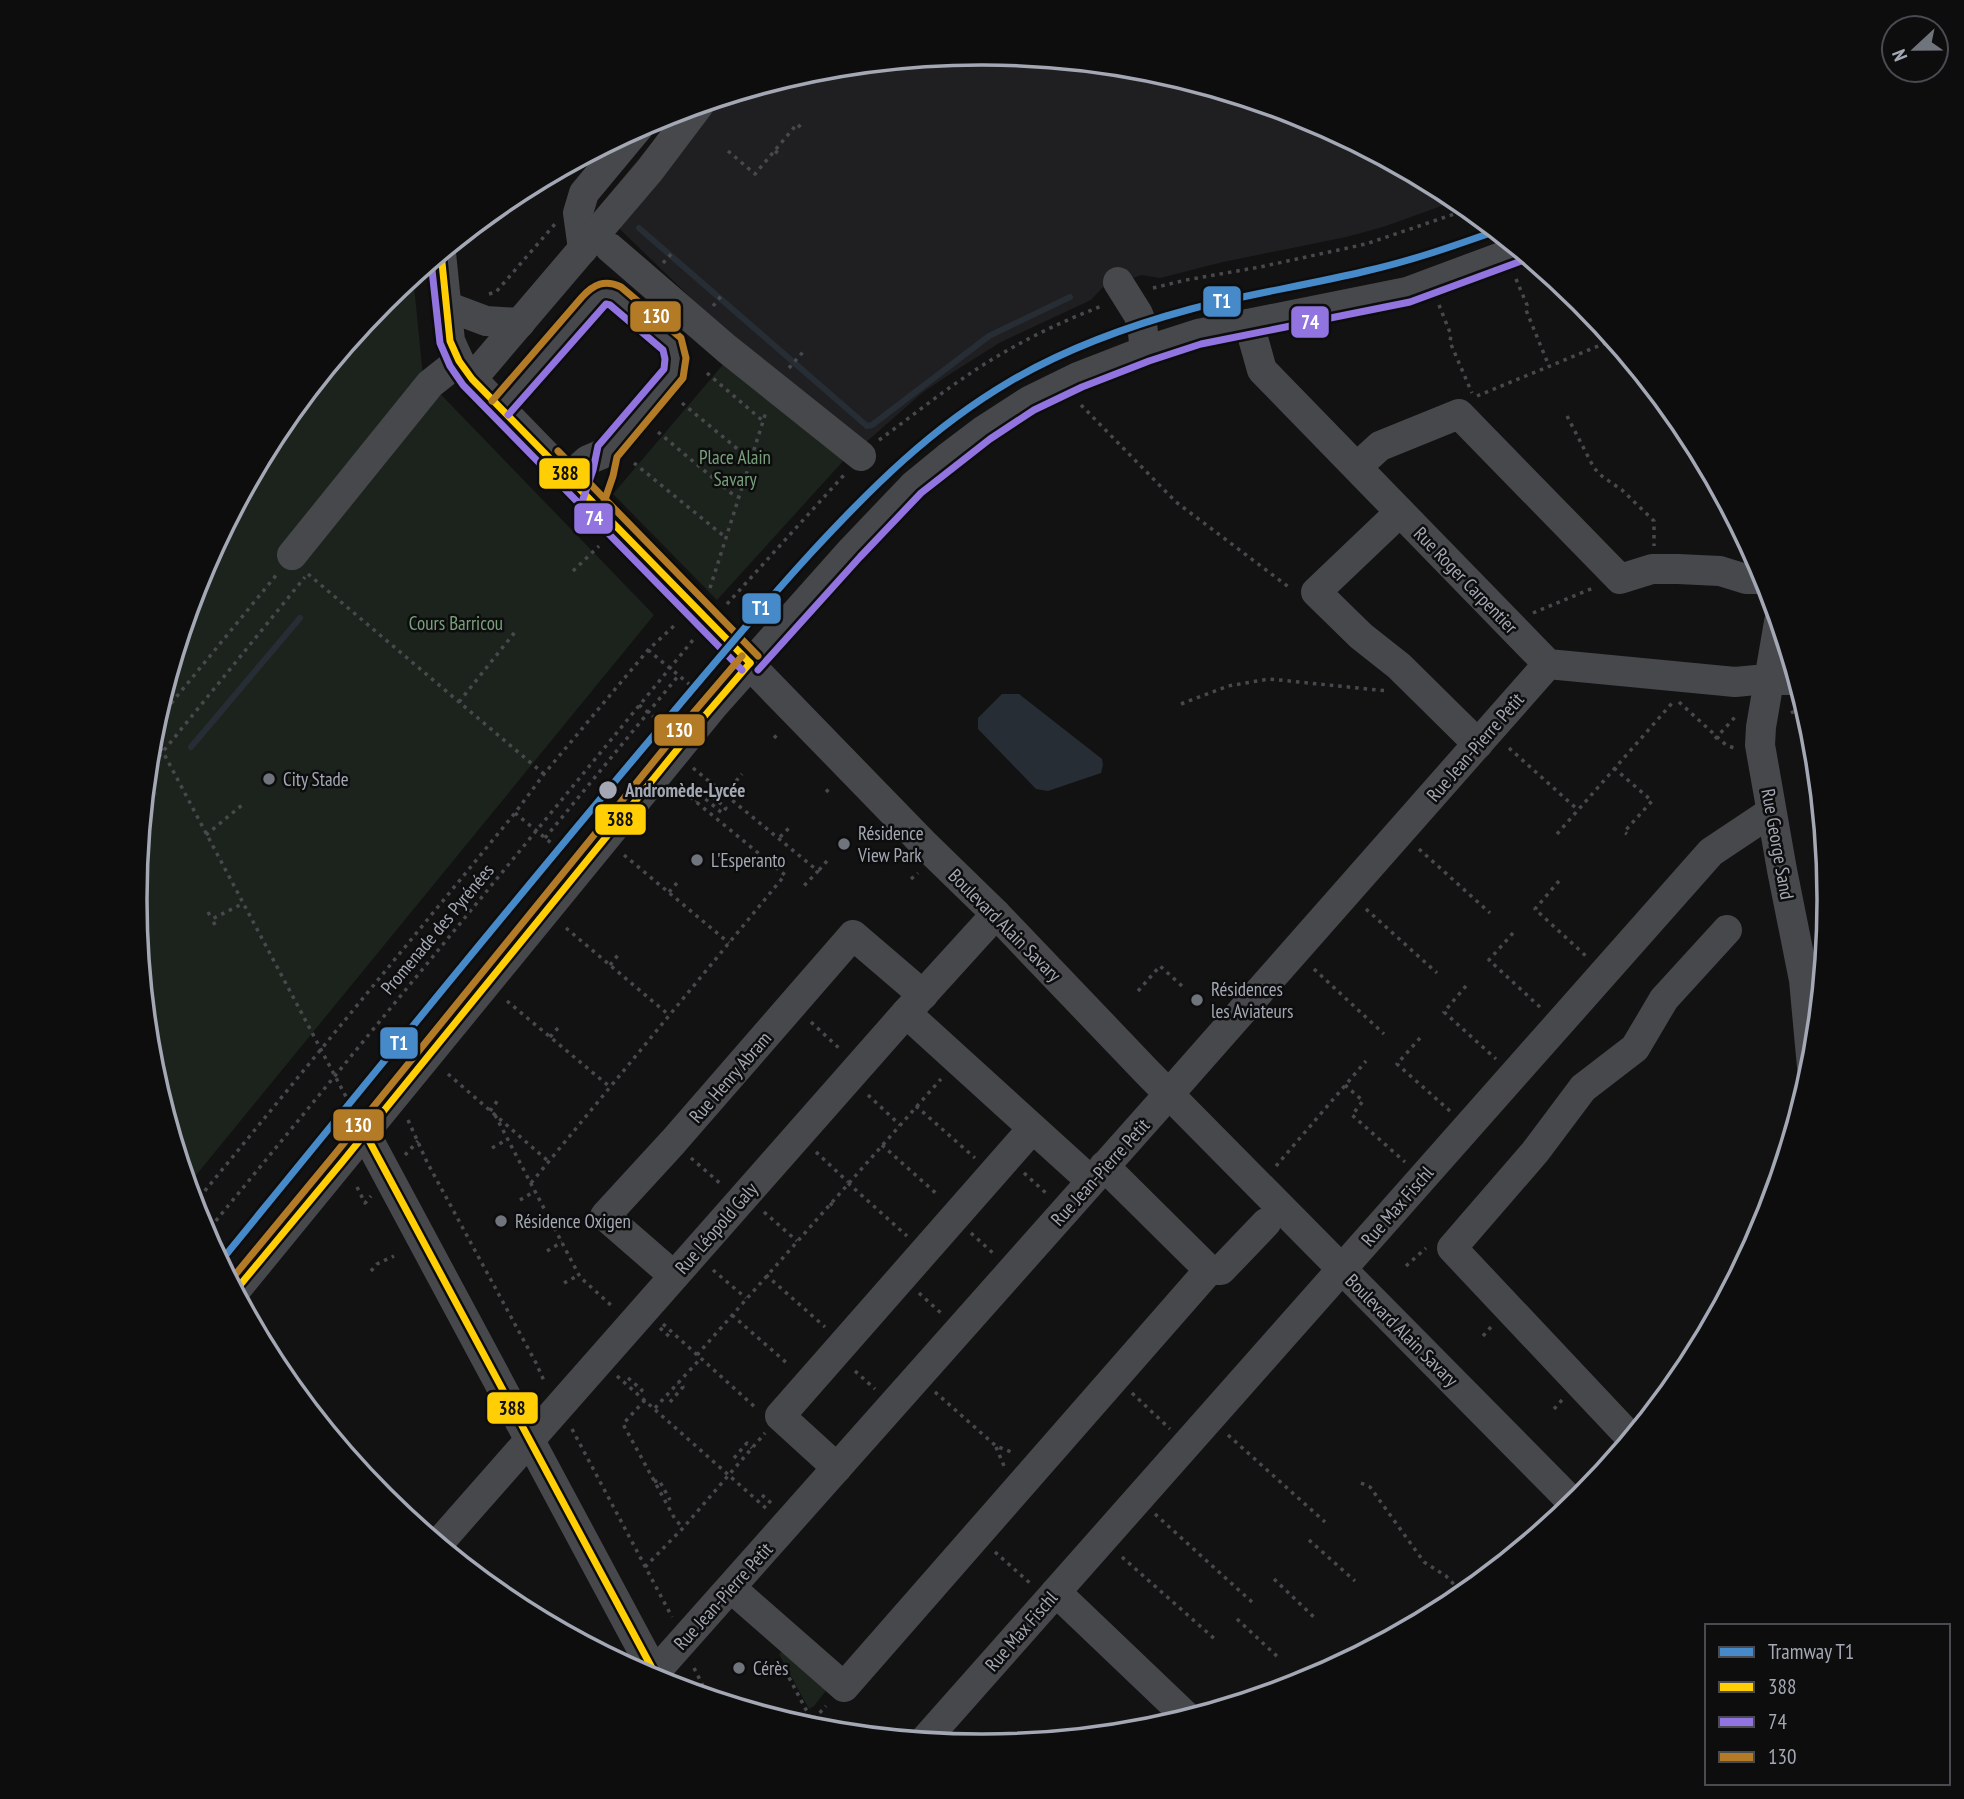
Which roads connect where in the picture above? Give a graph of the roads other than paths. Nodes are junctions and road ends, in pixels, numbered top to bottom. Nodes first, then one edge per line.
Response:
1 (688, 119) edge
2 (623, 147) edge
3 (596, 248) junction
4 (442, 264) edge
5 (1518, 264) edge
6 (1118, 282) dead end
7 (446, 306) junction
8 (520, 323) junction
9 (1249, 324) junction
10 (1145, 351) junction
11 (466, 370) junction
12 (500, 408) junction
13 (861, 456) dead end
14 (620, 458) junction
15 (1357, 467) junction
16 (569, 477) junction
17 (593, 502) junction
18 (1399, 512) junction
19 (304, 565) road end
20 (1753, 579) edge
21 (750, 663) junction
22 (1548, 664) junction
23 (1783, 680) edge
24 (1490, 743) junction
25 (1772, 812) junction
26 (996, 914) junction
27 (1727, 930) dead end
28 (914, 1004) junction
29 (1808, 1021) edge
30 (1169, 1094) junction
31 (360, 1123) junction
32 (1032, 1129) junction
33 (1098, 1174) junction
34 (1266, 1223) dead end
35 (1342, 1269) junction
36 (1209, 1270) junction
37 (674, 1276) junction
38 (241, 1284) edge
39 (1625, 1432) edge
40 (530, 1440) junction
41 (837, 1468) junction
42 (1566, 1496) edge
43 (444, 1537) edge
44 (731, 1588) junction
45 (1046, 1592) junction
46 (648, 1664) edge
47 (661, 1670) edge
48 (1179, 1710) edge
49 (931, 1732) edge

1 - 3 street
2 - 3 street
3 - 8 street
3 - 13 street
4 - 7 street, Boulevard Alain Savary
5 - 9 street
6 - 10 street
7 - 8 street
7 - 11 street, Boulevard Alain Savary
8 - 11 street
9 - 10 street
9 - 15 street, Rue Roger Carpentier
10 - 21 street
11 - 12 street, Boulevard Alain Savary
11 - 19 street
12 - 14 street
12 - 16 street, Boulevard Alain Savary
14 - 16 street
14 - 17 street
15 - 18 street, Rue Roger Carpentier
15 - 20 street
16 - 17 street, Boulevard Alain Savary
17 - 21 street, Boulevard Alain Savary
18 - 22 street, Rue Roger Carpentier
18 - 24 street
21 - 26 street, Boulevard Alain Savary
21 - 31 street
22 - 23 street
22 - 24 street, Rue Jean-Pierre Petit
23 - 25 street, Rue George Sand
24 - 30 street, Rue Jean-Pierre Petit
25 - 29 street, Rue George Sand
25 - 35 street, Rue Max Fischl
26 - 28 street, Rue Léopold Galy
26 - 30 street, Boulevard Alain Savary
27 - 39 street
28 - 32 street
28 - 37 street, Rue Léopold Galy
28 - 37 street, Rue Henry Abram
30 - 33 street, Rue Jean-Pierre Petit
30 - 35 street, Boulevard Alain Savary
31 - 38 street
31 - 40 street
32 - 33 street
32 - 41 street
33 - 36 street
33 - 41 street, Rue Jean-Pierre Petit
34 - 36 street
35 - 42 street, Boulevard Alain Savary
35 - 45 street, Rue Max Fischl
36 - 44 street
37 - 40 street, Rue Léopold Galy
40 - 43 street, Rue Léopold Galy
40 - 46 street
41 - 44 street, Rue Jean-Pierre Petit
44 - 47 street, Rue Jean-Pierre Petit
45 - 48 street
45 - 49 street, Rue Max Fischl

